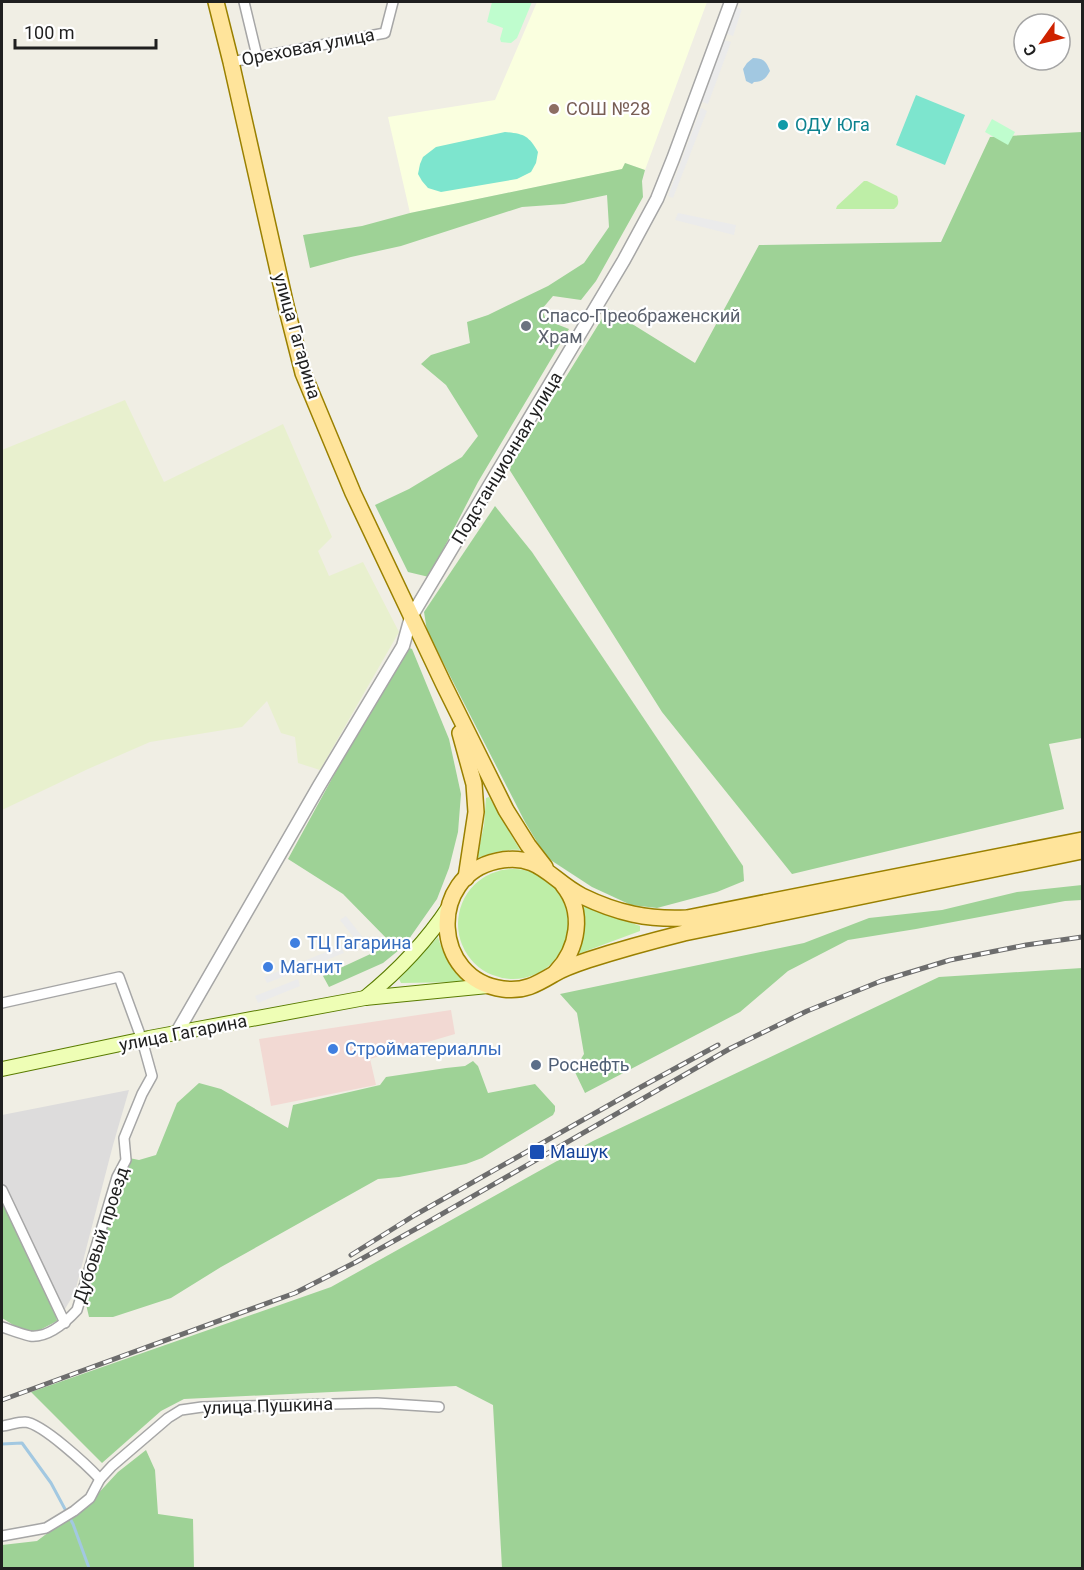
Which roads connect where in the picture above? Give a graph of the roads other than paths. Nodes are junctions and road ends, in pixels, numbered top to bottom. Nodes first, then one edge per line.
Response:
1 (216, 2) edge
2 (244, 2) edge
3 (393, 2) edge
4 (731, 2) edge
5 (257, 56) junction
6 (231, 62) junction
7 (411, 618) junction
8 (444, 685) junction
9 (1083, 840) edge
10 (1083, 851) edge
11 (552, 873) junction
12 (466, 878) junction
13 (448, 907) junction
14 (554, 975) junction
15 (488, 986) junction
16 (365, 998) junction
17 (2, 1003) edge
18 (176, 1034) junction
19 (142, 1040) junction
20 (2, 1069) edge
21 (2, 1190) edge
22 (65, 1323) junction
23 (2, 1327) edge
24 (439, 1407) dead end
25 (2, 1426) edge
26 (100, 1479) junction
27 (2, 1536) edge

1 - 6 main road, улица Гагарина
2 - 5 street
3 - 5 street, Ореховая улица
4 - 7 street, Подстанционная улица
5 - 6 street, Ореховая улица
6 - 7 main road, улица Гагарина
7 - 8 main road, улица Гагарина
7 - 18 street, Подстанционная улица
8 - 11 main road
8 - 12 main road
9 - 11 main road
10 - 14 main road
11 - 12 main road
11 - 14 main road
12 - 13 main road
13 - 15 main road
13 - 16 main road, улица Гагарина
14 - 15 main road
15 - 16 main road, улица Гагарина
16 - 18 main road, улица Гагарина
17 - 19 street, Дубовый проезд
18 - 19 main road, улица Гагарина
19 - 20 main road, улица Гагарина
19 - 22 street, Дубовый проезд
21 - 22 street, Дубовый проезд
22 - 23 street
24 - 26 street, улица Пушкина
25 - 26 street
26 - 27 street, улица Пушкина

